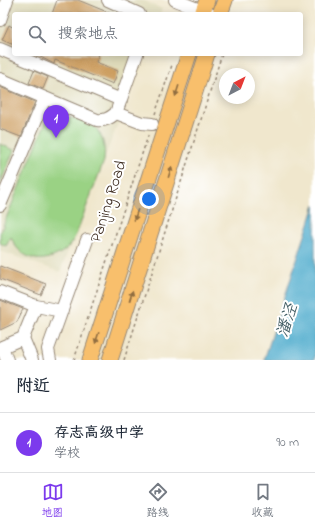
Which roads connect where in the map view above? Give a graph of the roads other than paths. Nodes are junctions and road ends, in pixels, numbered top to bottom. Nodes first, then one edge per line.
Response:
1 (6, 0) edge
2 (108, 0) edge
3 (176, 0) edge
4 (225, 0) edge
5 (205, 10) edge
6 (135, 12) edge
7 (221, 12) edge
8 (0, 20) edge
9 (0, 49) edge
10 (12, 54) edge
11 (16, 56) edge
12 (136, 56) edge
13 (188, 56) edge
14 (206, 56) edge
15 (0, 79) edge
16 (45, 98) junction
17 (120, 100) junction
18 (116, 113) junction
19 (152, 124) road end
20 (0, 205) edge
21 (87, 240) dead end
22 (0, 292) edge
23 (36, 306) junction
24 (62, 311) junction
25 (23, 338) junction
26 (1, 347) edge
27 (7, 360) edge
28 (32, 360) edge
29 (50, 360) edge
30 (90, 360) edge
31 (110, 360) edge

1 - 8 street
2 - 6 street
3 - 5 street
4 - 7 main road
9 - 10 street
11 - 17 street
12 - 17 street
13 -> 30 main road, Panjing Road
31 -> 14 main road
15 - 16 street
16 - 18 street
16 - 20 street
17 - 18 street
18 - 19 street
21 - 24 street
22 - 23 street
23 - 24 street
23 - 25 street
24 - 29 street
25 - 26 street
25 - 28 street
26 - 27 street

